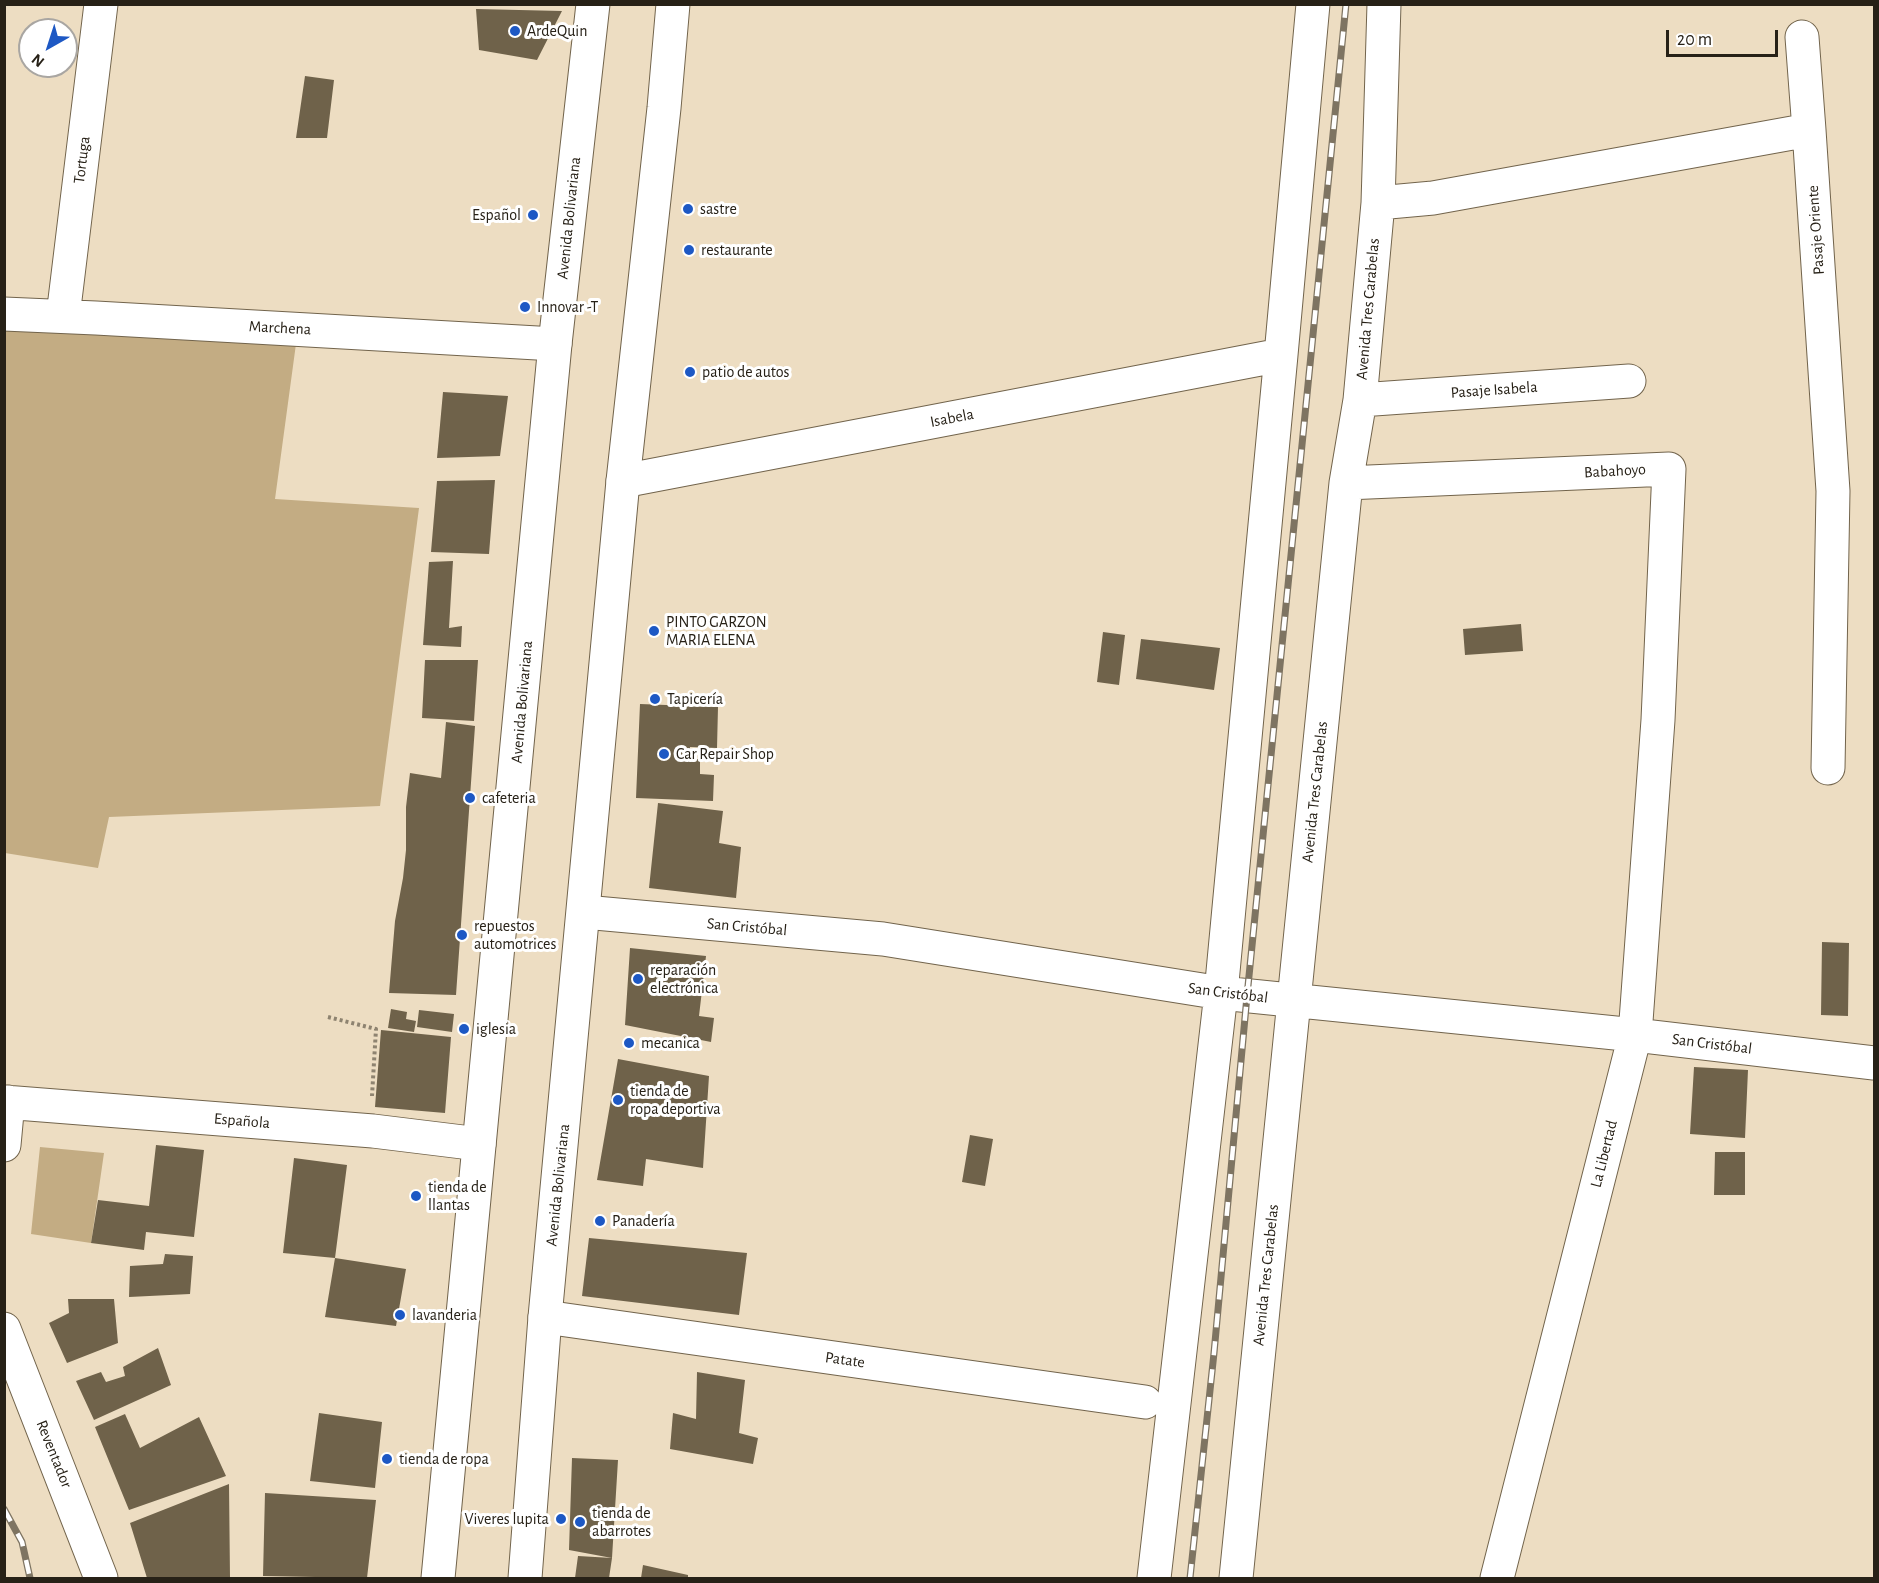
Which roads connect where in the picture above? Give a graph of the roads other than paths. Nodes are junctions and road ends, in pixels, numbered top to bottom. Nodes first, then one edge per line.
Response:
1 (101, 4) edge
2 (593, 4) edge
3 (673, 4) edge
4 (1312, 4) edge
5 (1390, 6) edge
6 (1802, 37) dead end
7 (1809, 130) junction
8 (1378, 203) junction
9 (4, 314) edge
10 (63, 316) junction
11 (555, 344) junction
12 (1281, 355) junction
13 (1629, 381) dead end
14 (1360, 400) junction
15 (623, 481) junction
16 (1346, 483) junction
17 (1658, 720) joint
18 (1828, 768) dead end
19 (584, 912) junction
20 (1221, 993) junction
21 (1293, 1001) junction
22 (1635, 1035) junction
23 (1875, 1063) edge
24 (6, 1102) edge
25 (479, 1144) junction
26 (4, 1145) edge
27 (545, 1317) junction
28 (4, 1329) edge
29 (1145, 1402) dead end
30 (101, 1578) edge
31 (438, 1578) edge
32 (525, 1578) edge
33 (1154, 1578) edge
34 (1236, 1578) edge
35 (1497, 1578) edge

1 - 10 street, Tortuga
2 - 11 street, Avenida Bolivariana
3 - 15 street, Avenida Bolivariana
4 - 12 street
5 - 8 street, Avenida Tres Carabelas
6 - 7 street, Pasaje Oriente
7 - 8 street
7 - 18 street, Pasaje Oriente
8 - 14 street, Avenida Tres Carabelas
9 - 10 street, Marchena
10 - 11 street, Marchena
11 - 25 street, Avenida Bolivariana
12 - 15 street, Isabela
12 - 20 street
13 - 14 street, Pasaje Isabela
14 - 16 street, Avenida Tres Carabelas
15 - 19 street, Avenida Bolivariana
16 - 17 street, Babahoyo
16 - 21 street, Avenida Tres Carabelas
17 - 22 street, La Libertad
19 - 20 street, San Cristóbal
19 - 27 street, Avenida Bolivariana
20 - 21 street, San Cristóbal
20 - 33 street
21 - 22 street, San Cristóbal
21 - 34 street, Avenida Tres Carabelas
22 - 23 street, San Cristóbal
22 - 35 street, La Libertad
24 - 25 street, Española
24 - 26 street
25 - 31 street, Avenida Bolivariana
27 - 29 street, Patate
27 - 32 street, Avenida Bolivariana
28 - 30 street, Reventador

